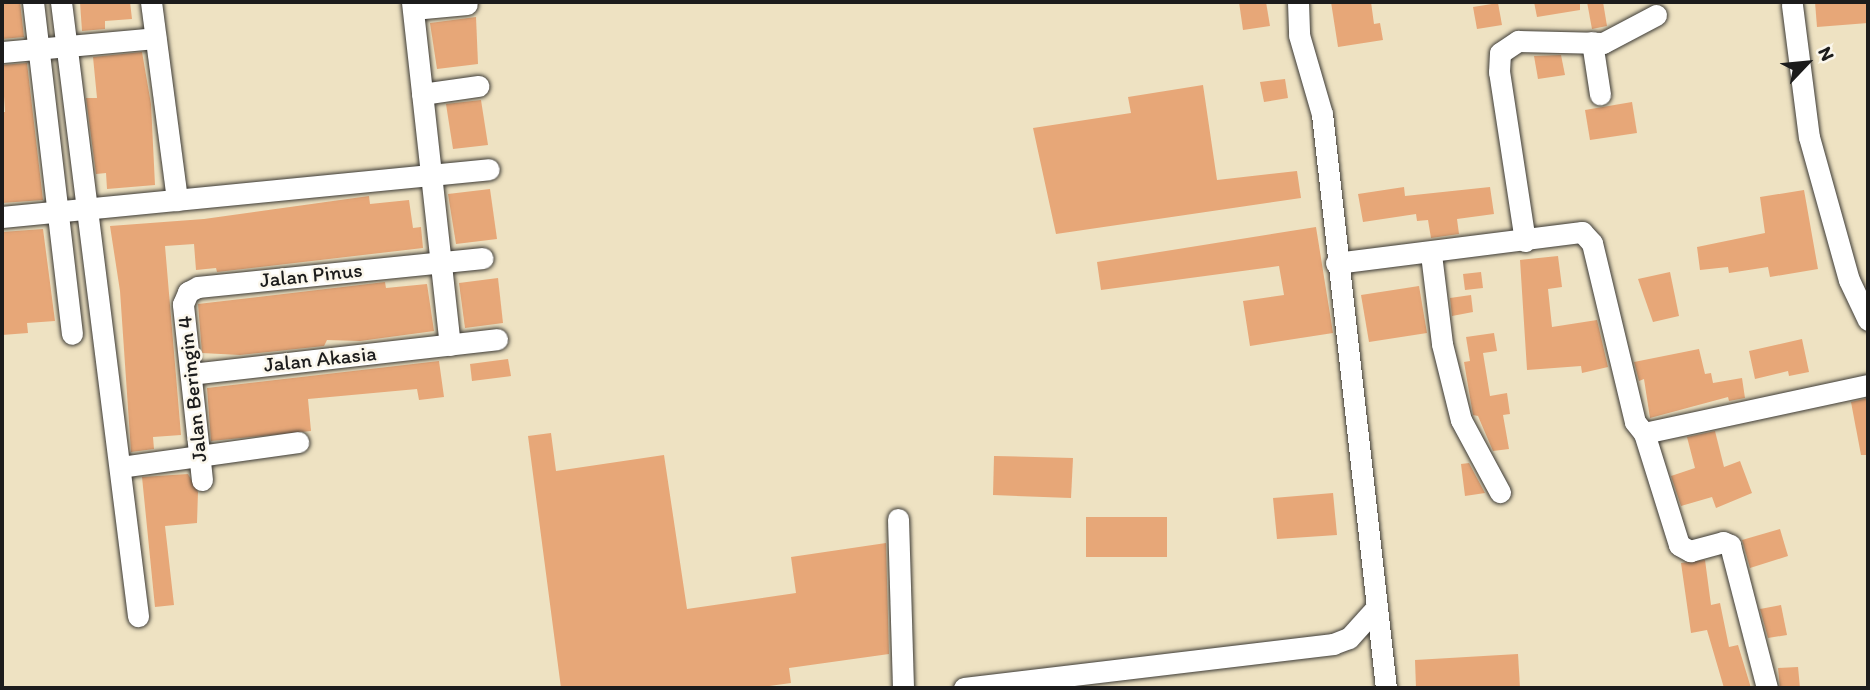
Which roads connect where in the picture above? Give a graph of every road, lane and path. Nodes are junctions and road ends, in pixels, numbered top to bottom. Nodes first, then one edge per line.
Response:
1 (33, 2) edge
2 (61, 2) edge
3 (151, 2) edge
4 (1298, 2) edge
5 (467, 4) dead end
6 (413, 5) edge
7 (1792, 5) dead end
8 (1656, 15) dead end
9 (155, 38) junction
10 (1592, 43) junction
11 (65, 45) junction
12 (38, 48) junction
13 (2, 52) edge
14 (478, 86) dead end
15 (422, 94) junction
16 (1600, 94) dead end
17 (489, 169) dead end
18 (431, 176) junction
19 (177, 200) junction
20 (86, 208) junction
21 (57, 211) junction
22 (2, 217) edge
23 (1525, 242) junction
24 (1430, 254) junction
25 (483, 258) dead end
26 (441, 263) junction
27 (1336, 263) junction
28 (184, 297) joint
29 (1868, 320) edge
30 (72, 334) dead end
31 (497, 339) dead end
32 (450, 345) junction
33 (191, 373) junction
34 (1868, 385) edge
35 (1644, 433) junction
36 (298, 442) dead end
37 (199, 453) junction
38 (121, 467) junction
39 (202, 480) dead end
40 (1500, 492) dead end
41 (898, 519) dead end
42 (1376, 608) junction
43 (138, 616) dead end
44 (903, 688) edge
45 (964, 688) edge
46 (1385, 688) edge
47 (1767, 688) edge

1 - 12 street
2 - 11 street
3 - 9 street
4 - 27 street
5 - 6 street
6 - 15 street
7 - 29 street
8 - 10 street
9 - 11 street
9 - 19 street
10 - 16 street
10 - 23 street
11 - 12 street
11 - 20 street
12 - 13 street
12 - 21 street
14 - 15 street
15 - 18 street
17 - 18 street
18 - 19 street
18 - 26 street
19 - 20 street
20 - 21 street
20 - 38 street
21 - 22 street
21 - 30 street
23 - 24 street
23 - 35 street
24 - 27 street
24 - 40 street
25 - 26 street, Jalan Pinus
26 - 28 street, Jalan Pinus
26 - 32 street
27 - 42 street
28 - 33 street, Jalan Beringin 4
31 - 32 street, Jalan Akasia
32 - 33 street, Jalan Akasia
33 - 37 street, Jalan Beringin 4
34 - 35 street
35 - 47 street
36 - 37 street
37 - 38 street
37 - 39 street, Jalan Beringin 4
38 - 43 street
41 - 44 street
42 - 45 street
42 - 46 street

